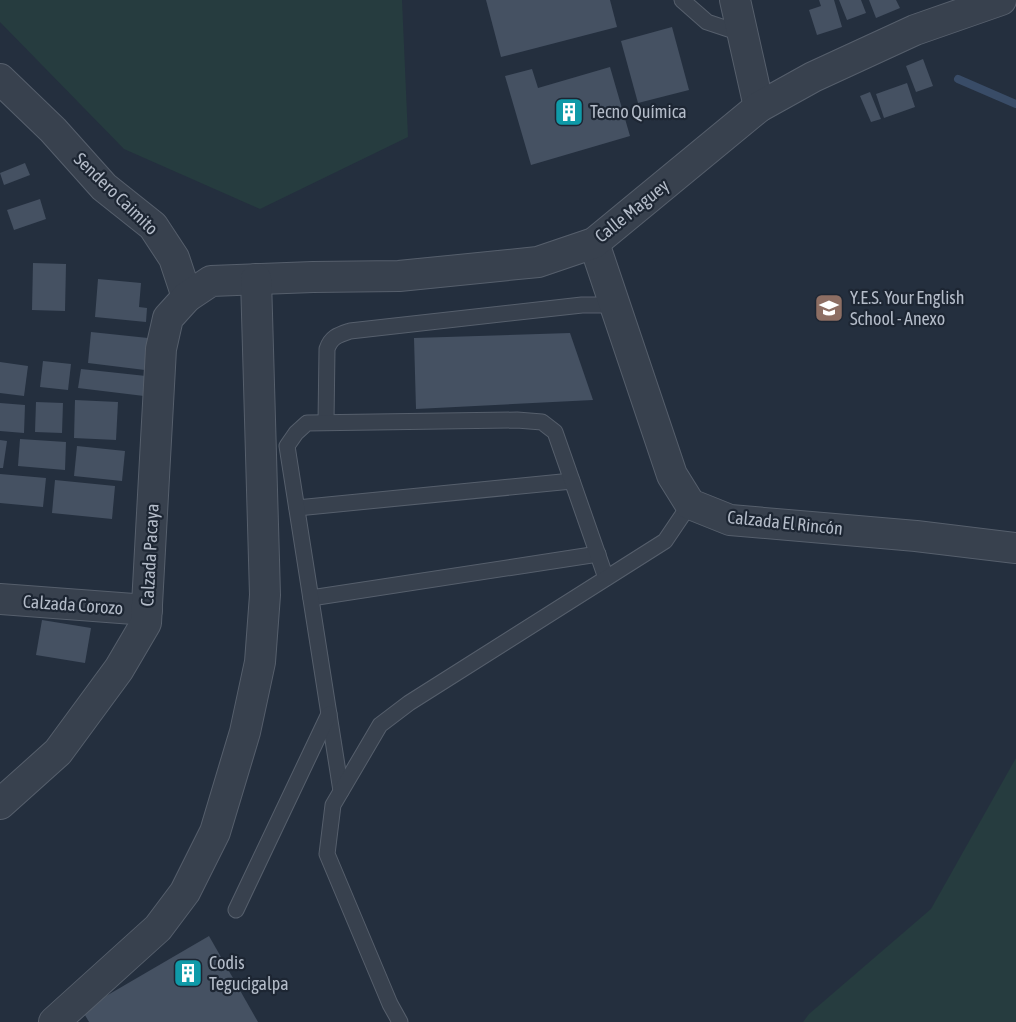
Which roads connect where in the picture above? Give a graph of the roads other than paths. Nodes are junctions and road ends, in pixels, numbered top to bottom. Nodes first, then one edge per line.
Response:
1 (682, 0) edge
2 (735, 0) edge
3 (1001, 0) edge
4 (952, 8) edge
5 (743, 34) junction
6 (0, 78) edge
7 (759, 107) junction
8 (594, 243) junction
9 (256, 279) junction
10 (187, 297) junction
11 (615, 305) junction
12 (326, 422) junction
13 (572, 481) junction
14 (690, 504) junction
15 (297, 508) junction
16 (1016, 548) edge
17 (598, 554) junction
18 (606, 578) junction
19 (311, 598) junction
20 (0, 600) edge
21 (147, 610) junction
22 (329, 714) junction
23 (341, 791) junction
24 (0, 804) edge
25 (236, 910) dead end
26 (54, 1022) edge
27 (400, 1022) edge

1 - 5 lane
2 - 5 street
3 - 4 street, Calle Maguey
4 - 7 street, Calle Maguey
5 - 7 street
6 - 10 street, Sendero Caimito
7 - 8 street, Calle Maguey
8 - 9 street, Calle Maguey
8 - 11 street
9 - 10 street, Calle Maguey
9 - 26 street
10 - 21 street, Calzada Pacaya
11 - 12 lane
11 - 14 street
12 - 13 lane
12 - 15 lane
13 - 15 lane
13 - 17 lane
14 - 16 street, Calzada El Rincón
14 - 18 lane
15 - 19 lane
17 - 18 lane
17 - 19 lane
18 - 23 lane
19 - 22 lane
20 - 21 street, Calzada Corozo
21 - 24 street, Calzada Pacaya
22 - 23 lane
22 - 25 lane
23 - 27 lane

